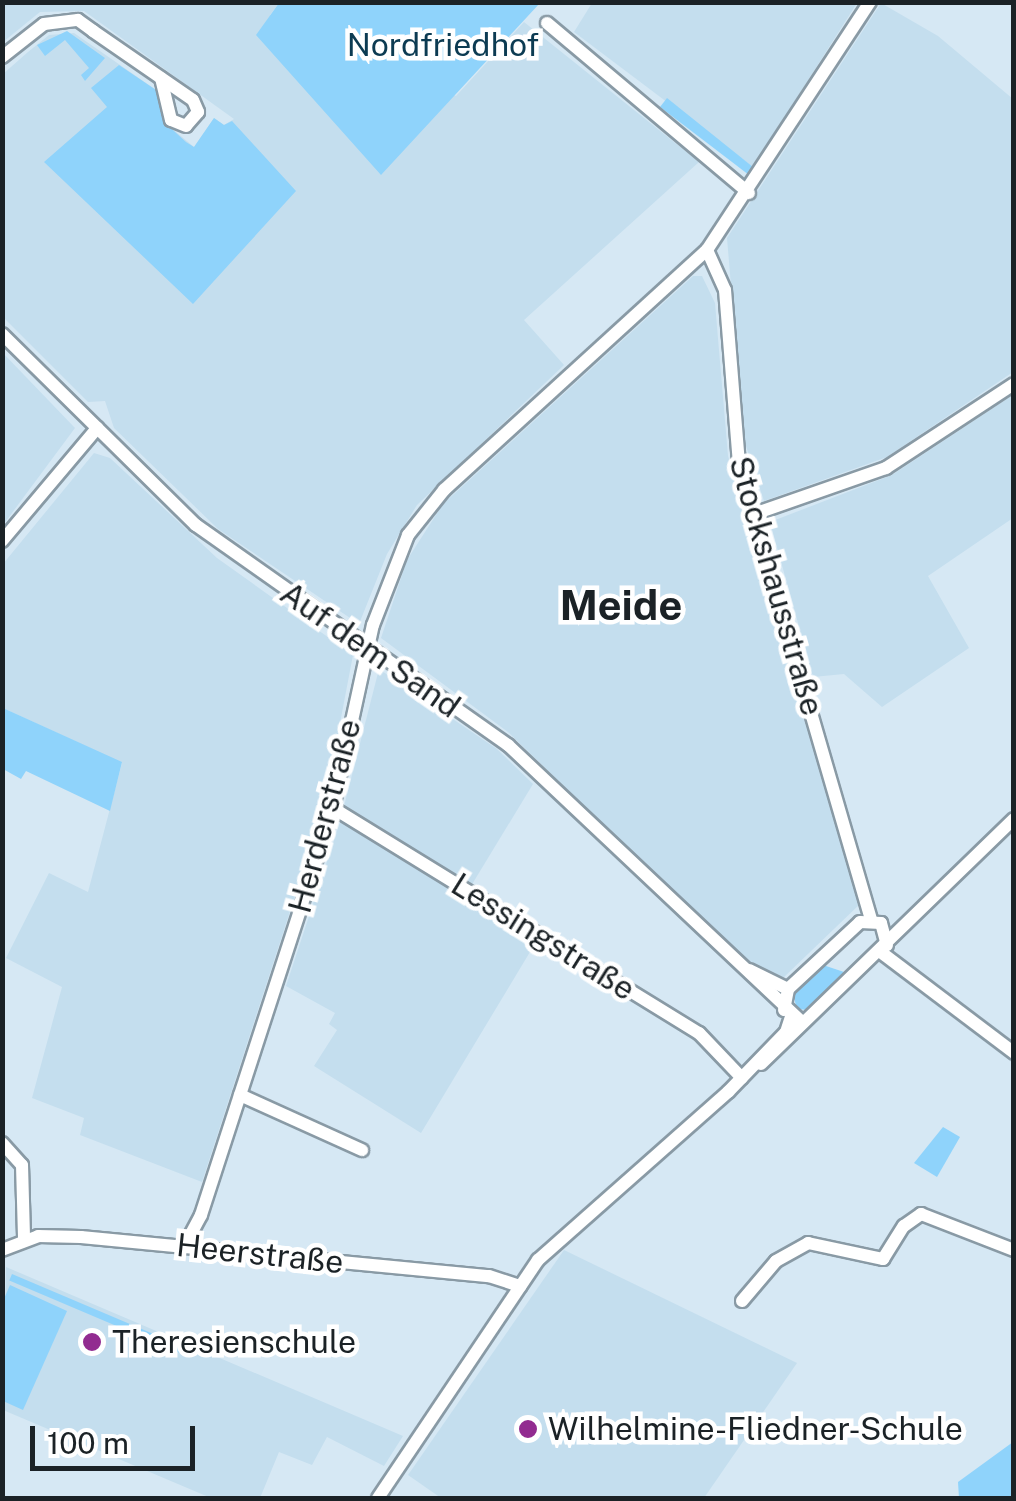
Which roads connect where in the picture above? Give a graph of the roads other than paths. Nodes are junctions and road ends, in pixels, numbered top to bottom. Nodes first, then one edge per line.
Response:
1 (870, 2) edge
2 (548, 24) dead end
3 (2, 58) edge
4 (161, 78) dead end
5 (749, 193) junction
6 (707, 250) junction
7 (2, 334) edge
8 (1014, 384) edge
9 (97, 428) junction
10 (754, 514) junction
11 (2, 541) edge
12 (369, 647) junction
13 (333, 808) junction
14 (1014, 818) edge
15 (923, 908) junction
16 (877, 922) junction
17 (884, 949) junction
18 (738, 964) junction
19 (788, 990) junction
20 (792, 1017) junction
21 (1014, 1054) edge
22 (746, 1074) junction
23 (240, 1095) junction
24 (2, 1144) edge
25 (362, 1150) dead end
26 (24, 1238) junction
27 (191, 1247) junction
28 (2, 1250) edge
29 (1014, 1250) edge
30 (520, 1286) junction
31 (742, 1300) dead end
32 (378, 1498) edge

1 - 5 street, Herderstraße
2 - 5 street
3 - 4 street
5 - 6 street, Herderstraße
6 - 10 street, Stockshausstraße
6 - 12 street, Herderstraße
7 - 9 street, Auf dem Sand
8 - 10 street
9 - 11 street
9 - 12 street, Auf dem Sand
10 - 16 street, Stockshausstraße
12 - 13 street, Herderstraße
12 - 18 street, Auf dem Sand
13 - 22 street, Lessingstraße
13 - 23 street, Herderstraße
14 - 15 street
15 - 16 street
15 - 17 street
16 - 17 street, Stockshausstraße
16 - 19 street
17 - 20 street
17 - 21 street
18 - 19 street, Auf dem Sand
18 - 20 street, Auf dem Sand
19 - 20 street
20 - 22 street
22 - 30 street
23 - 25 street
23 - 27 street, Herderstraße
24 - 26 street
26 - 27 street, Heerstraße
26 - 28 street
27 - 30 street, Heerstraße
29 - 31 street
30 - 32 street

